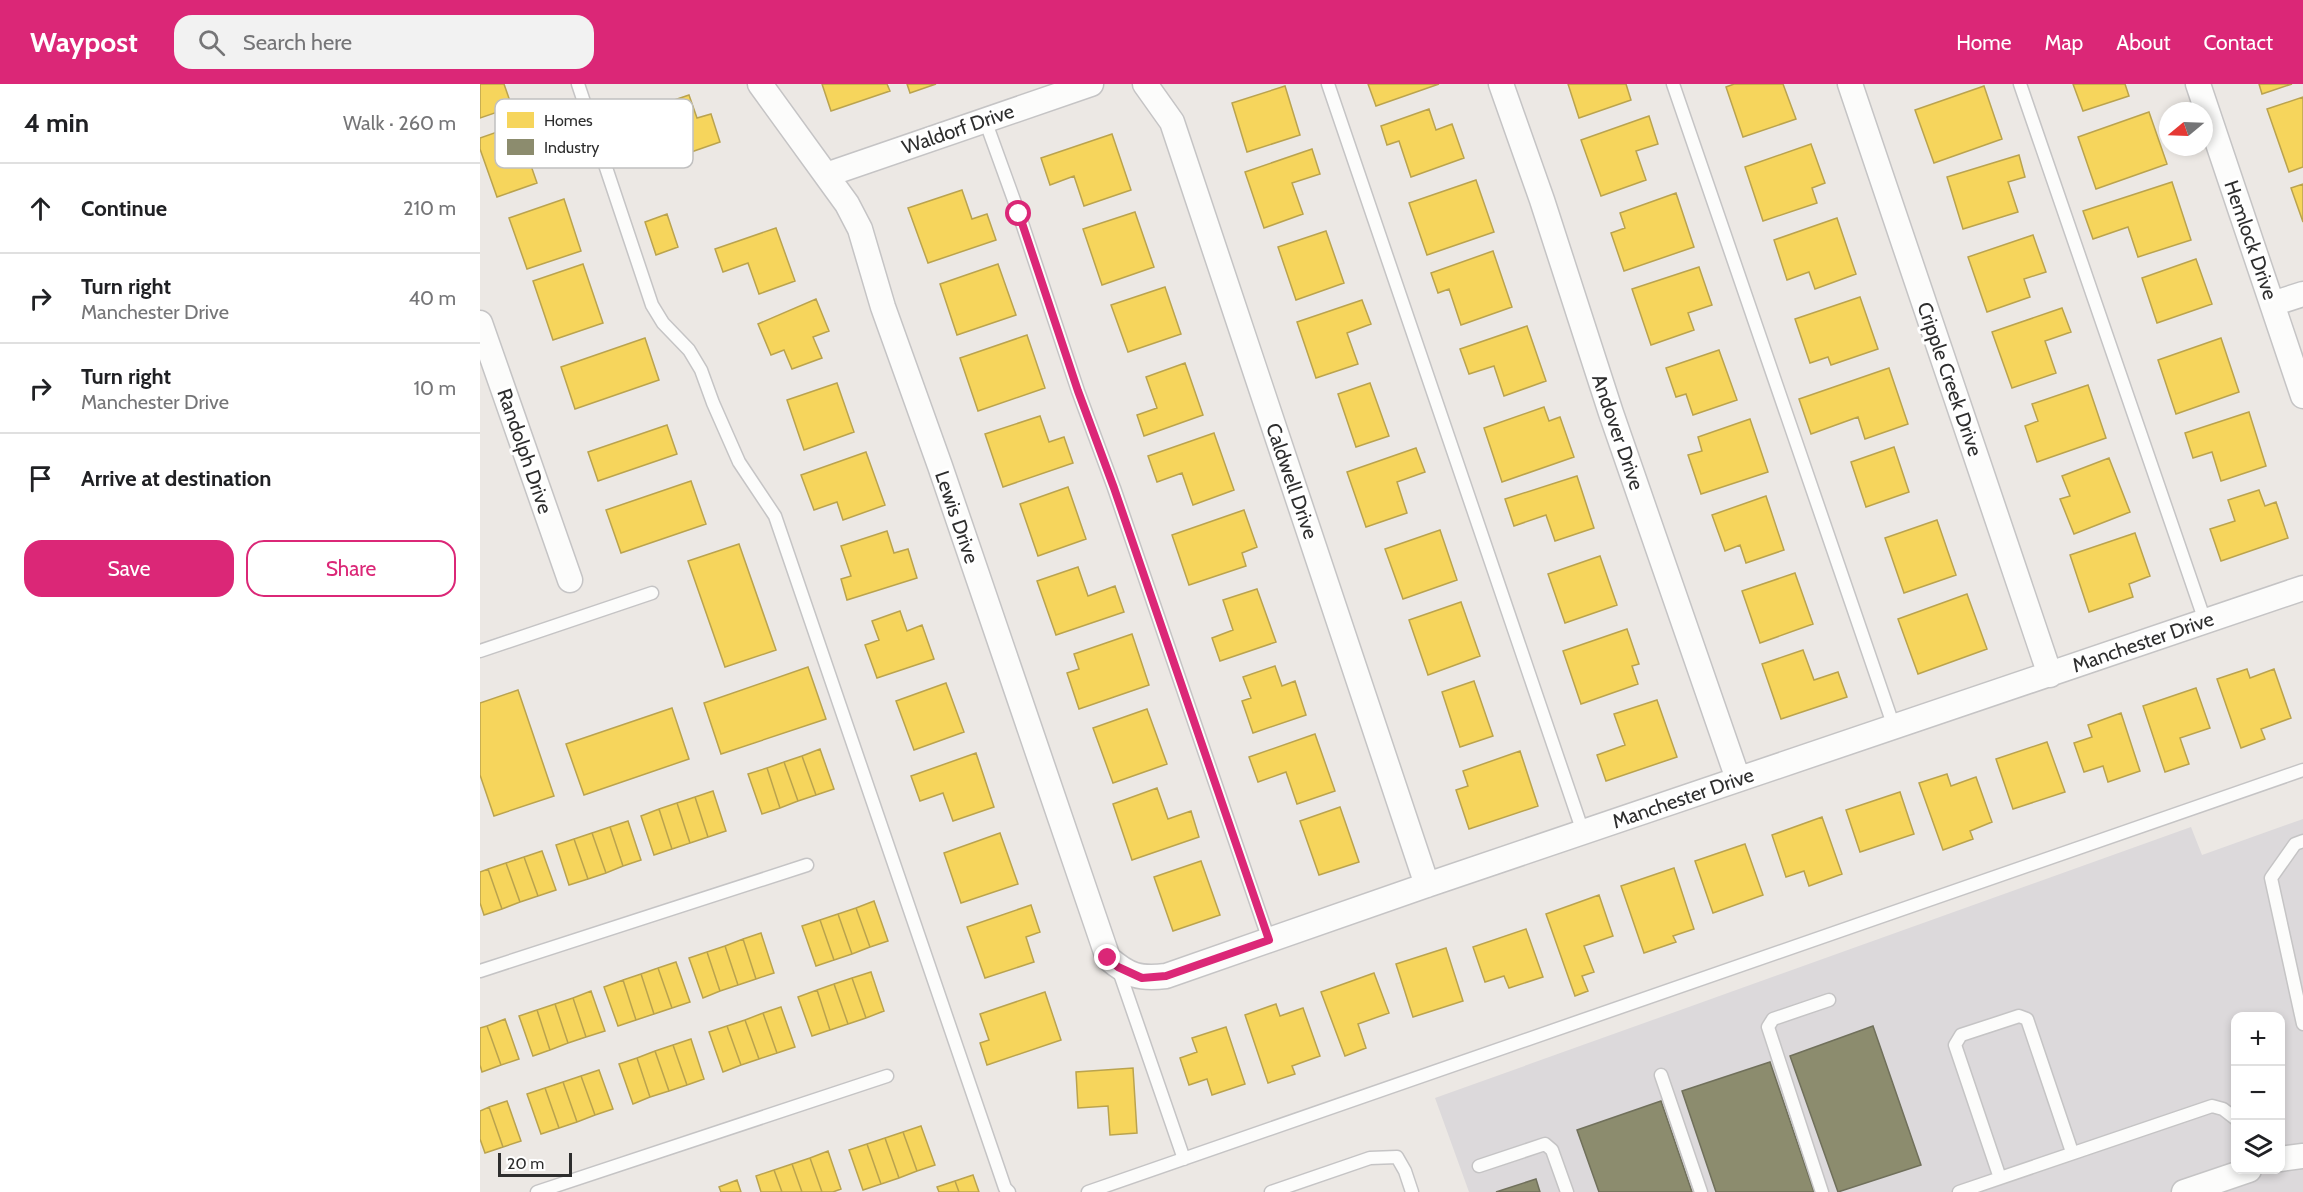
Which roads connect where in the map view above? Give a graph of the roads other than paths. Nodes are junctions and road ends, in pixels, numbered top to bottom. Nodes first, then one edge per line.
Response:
1 (578, 84) edge
2 (760, 84) edge
3 (1091, 84) edge
4 (1144, 84) edge
5 (1328, 84) edge
6 (1501, 84) edge
7 (1673, 84) edge
8 (1850, 84) edge
9 (2020, 84) edge
10 (2198, 84) edge
11 (583, 99) edge
12 (985, 120) junction
13 (606, 168) edge
14 (826, 175) junction
15 (2303, 294) edge
16 (2272, 304) junction
17 (480, 323) edge
18 (2303, 396) edge
19 (570, 580) dead end
20 (2303, 588) edge
21 (652, 594) dead end
22 (2205, 621) junction
23 (480, 651) edge
24 (2050, 675) junction
25 (1894, 727) junction
26 (2303, 770) edge
27 (1738, 779) junction
28 (1583, 832) junction
29 (2303, 841) edge
30 (807, 865) dead end
31 (1427, 885) junction
32 (1269, 940) junction
33 (1118, 967) junction
34 (480, 971) edge
35 (1829, 1000) dead end
36 (2303, 1024) edge
37 (1661, 1075) dead end
38 (887, 1076) dead end
39 (2231, 1116) edge
40 (2072, 1152) junction
41 (2303, 1156) edge
42 (2285, 1158) edge
43 (1184, 1159) junction
44 (1479, 1166) dead end
45 (2237, 1174) edge
46 (2001, 1178) junction
47 (1979, 1189) edge
48 (537, 1192) edge
49 (1009, 1192) edge
50 (1088, 1192) edge
51 (1270, 1192) edge
52 (1412, 1192) edge
53 (1567, 1192) edge
54 (1701, 1192) edge
55 (1822, 1192) edge
56 (1959, 1192) edge
57 (2184, 1192) edge

1 - 11 lane
2 - 14 street, Lewis Drive
3 - 12 street, Waldorf Drive
4 - 31 street, Caldwell Drive
5 - 28 lane
6 - 27 street, Andover Drive
7 - 25 lane
8 - 24 street, Cripple Creek Drive
9 - 22 lane
10 - 16 street, Hemlock Drive
12 - 14 street, Waldorf Drive
12 - 32 lane
13 - 49 lane
14 - 33 street, Lewis Drive
15 - 16 street
16 - 18 street, Hemlock Drive
17 - 19 street, Randolph Drive
20 - 22 street, Manchester Drive
21 - 23 lane
22 - 24 street, Manchester Drive
24 - 25 street, Manchester Drive
25 - 27 street, Manchester Drive
26 - 43 lane
27 - 28 street, Manchester Drive
28 - 31 street, Manchester Drive
29 - 36 lane
30 - 34 lane
31 - 32 street, Manchester Drive
32 - 33 street, Manchester Drive
33 - 43 lane
35 - 55 lane
37 - 54 lane
38 - 48 lane
39 - 40 lane
40 - 46 lane
40 - 46 lane
41 - 42 street
43 - 50 lane
44 - 53 lane
45 - 57 street
46 - 47 lane
47 - 56 lane
51 - 52 lane

